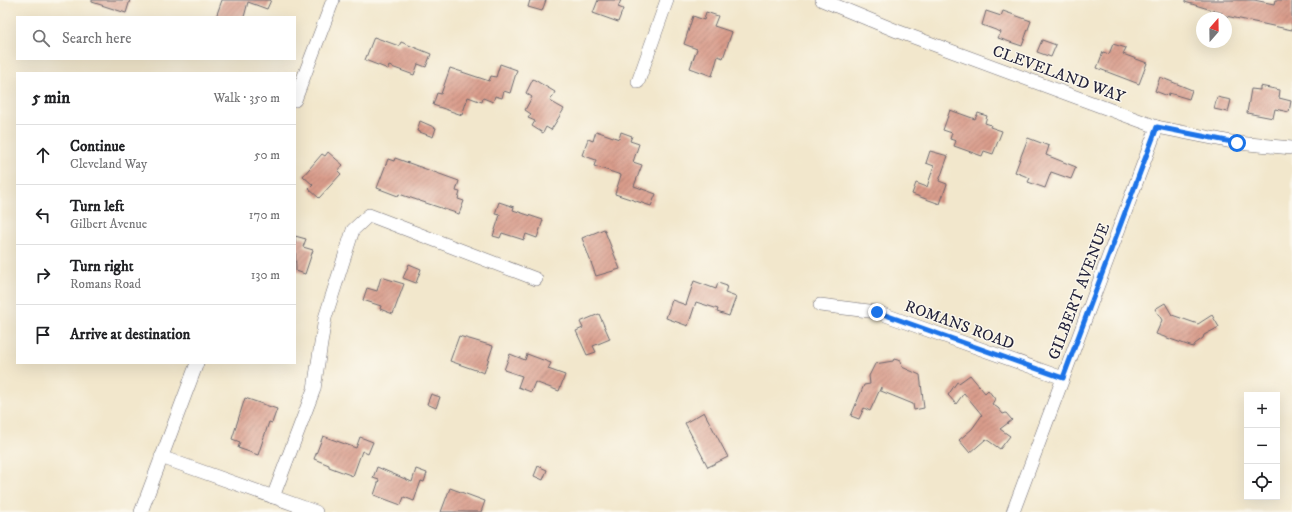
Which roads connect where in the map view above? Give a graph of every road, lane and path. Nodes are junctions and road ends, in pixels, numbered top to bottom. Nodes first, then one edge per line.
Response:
1 (333, 0) edge
2 (667, 0) edge
3 (822, 0) edge
4 (638, 82) dead end
5 (296, 97) edge
6 (1157, 127) junction
7 (1292, 148) edge
8 (536, 279) dead end
9 (820, 305) dead end
10 (197, 364) edge
11 (1063, 378) junction
12 (161, 457) junction
13 (273, 497) junction
14 (141, 512) edge
15 (316, 512) edge
16 (1013, 512) edge

1 - 5 street
2 - 4 street
3 - 6 street, CLEVELAND WAY
6 - 7 street, CLEVELAND WAY
6 - 11 street, GILBERT AVENUE
8 - 13 street
9 - 11 street, ROMANS ROAD
10 - 12 street
11 - 16 street, GILBERT AVENUE
12 - 13 street
12 - 14 street
13 - 15 street

